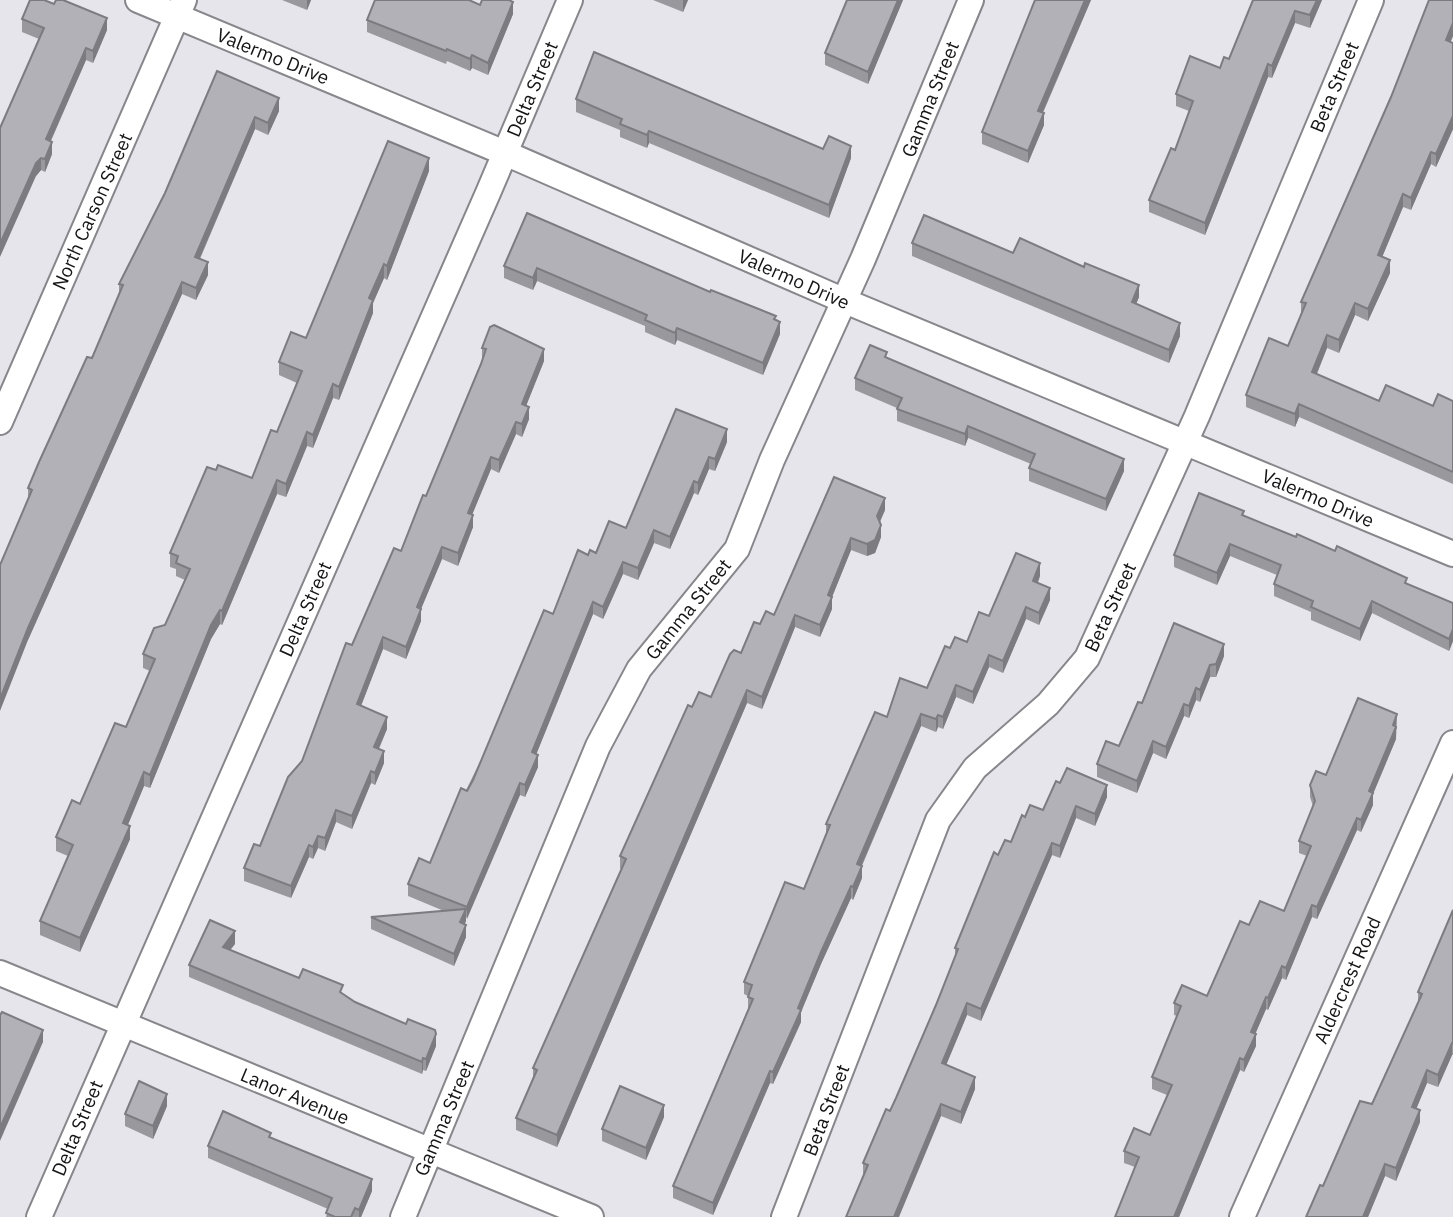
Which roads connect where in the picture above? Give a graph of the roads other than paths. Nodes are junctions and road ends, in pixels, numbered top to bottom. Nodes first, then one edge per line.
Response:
1 (138, 0) edge
2 (570, 0) edge
3 (971, 0) edge
4 (1370, 0) edge
5 (181, 8) edge
6 (505, 153) junction
7 (845, 301) junction
8 (0, 422) edge
9 (1186, 442) junction
10 (1453, 554) edge
11 (1453, 743) edge
12 (0, 972) edge
13 (123, 1024) junction
14 (430, 1153) junction
15 (39, 1217) edge
16 (403, 1217) edge
17 (591, 1217) edge
18 (784, 1217) edge
19 (1242, 1217) edge

1 - 5 street, Valermo Drive
2 - 6 street, Delta Street
3 - 7 street, Gamma Street
4 - 9 street, Beta Street
5 - 6 street, Valermo Drive
5 - 8 street, North Carson Street
6 - 7 street, Valermo Drive
6 - 13 street, Delta Street
7 - 9 street, Valermo Drive
7 - 14 street, Gamma Street
9 - 10 street, Valermo Drive
9 - 18 street, Beta Street
11 - 19 street, Aldercrest Road
12 - 13 street, Lanor Avenue
13 - 14 street, Lanor Avenue
13 - 15 street, Delta Street
14 - 16 street, Gamma Street
14 - 17 street, Lanor Avenue

